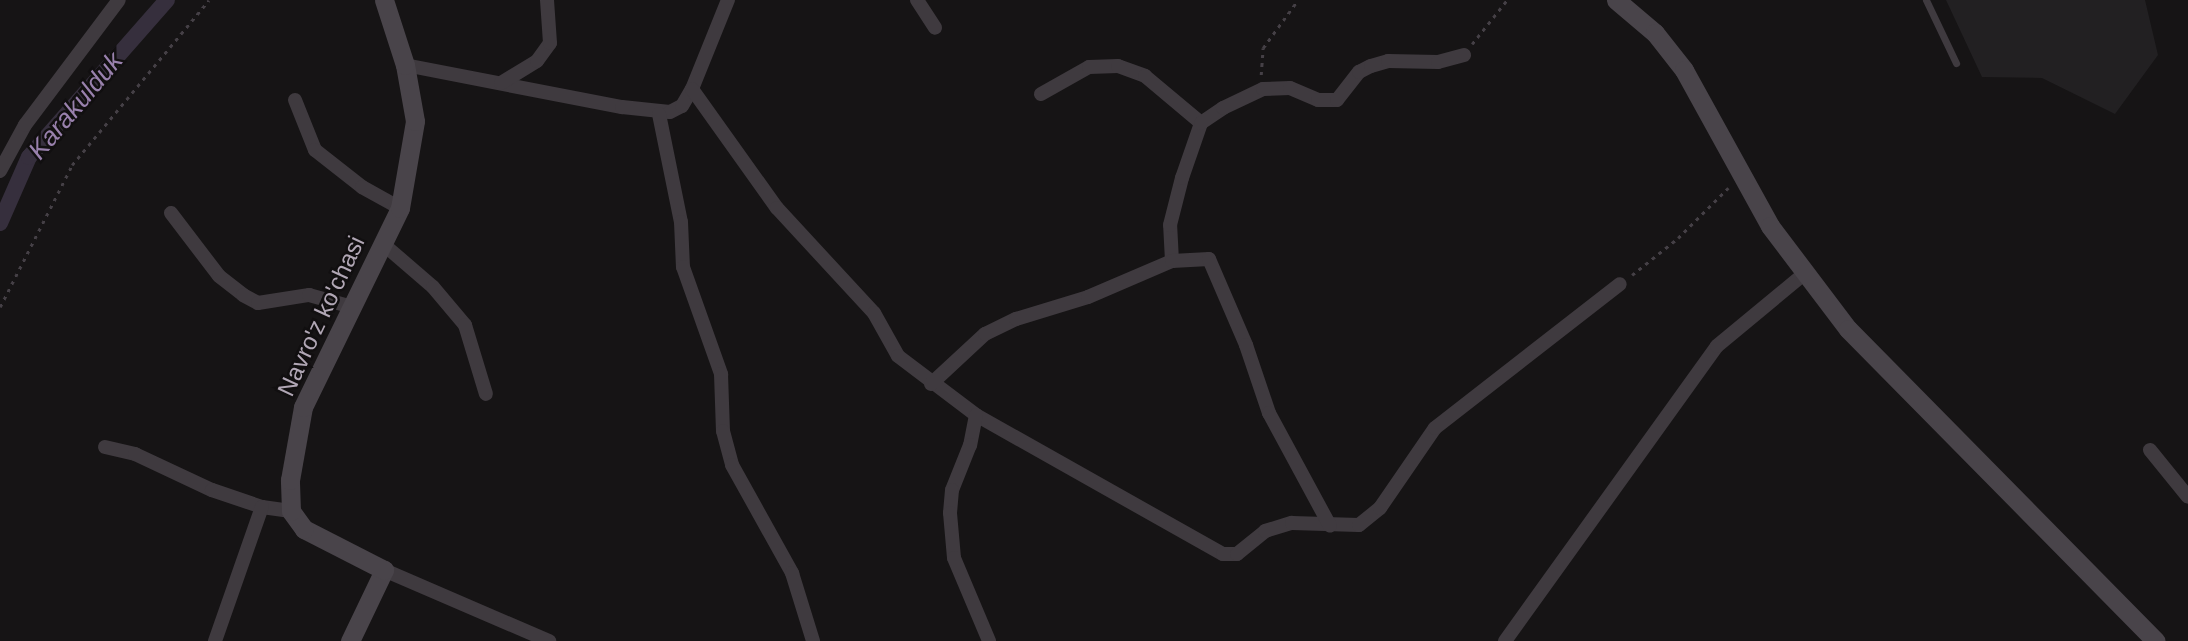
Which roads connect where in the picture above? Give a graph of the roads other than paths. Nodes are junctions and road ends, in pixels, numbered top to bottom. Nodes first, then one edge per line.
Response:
1 (119, 0) edge
2 (384, 0) edge
3 (547, 0) edge
4 (728, 0) edge
5 (917, 0) edge
6 (1616, 0) edge
7 (1926, 0) edge
8 (935, 28) dead end
9 (1464, 55) road end
10 (1956, 63) dead end
11 (405, 65) junction
12 (501, 83) junction
13 (692, 89) junction
14 (1041, 94) dead end
15 (295, 100) dead end
16 (659, 114) junction
17 (1202, 123) junction
18 (0, 171) edge
19 (400, 208) junction
20 (171, 213) dead end
21 (382, 243) junction
22 (1172, 261) junction
23 (1804, 274) junction
24 (1620, 284) road end
25 (352, 307) junction
26 (931, 384) junction
27 (486, 394) dead end
28 (976, 415) junction
29 (106, 447) dead end
30 (2150, 450) dead end
31 (2188, 498) edge
32 (262, 507) junction
33 (291, 511) junction
34 (1331, 526) junction
35 (384, 570) junction
36 (217, 638) edge
37 (350, 641) edge
38 (549, 641) edge
39 (813, 641) edge
40 (989, 641) edge
41 (1505, 641) edge
42 (2156, 641) edge

1 - 18 street
2 - 11 main road, Navro'z ko'chasi
3 - 12 street
4 - 13 street
5 - 8 street
6 - 23 main road
7 - 10 lane
9 - 17 street
11 - 12 street
11 - 19 main road, Navro'z ko'chasi
12 - 16 street
13 - 16 street
13 - 26 street
14 - 17 street
15 - 19 street
16 - 39 street
17 - 22 street
19 - 21 main road, Navro'z ko'chasi
20 - 25 street
21 - 25 main road, Navro'z ko'chasi
21 - 27 street
22 - 26 street
22 - 34 street
23 - 41 street
23 - 42 main road
24 - 34 street
25 - 33 main road, Navro'z ko'chasi
26 - 28 street
28 - 34 street
28 - 40 street
29 - 32 street
30 - 31 street
32 - 33 street
32 - 36 street
33 - 35 main road
35 - 37 main road
35 - 38 street

